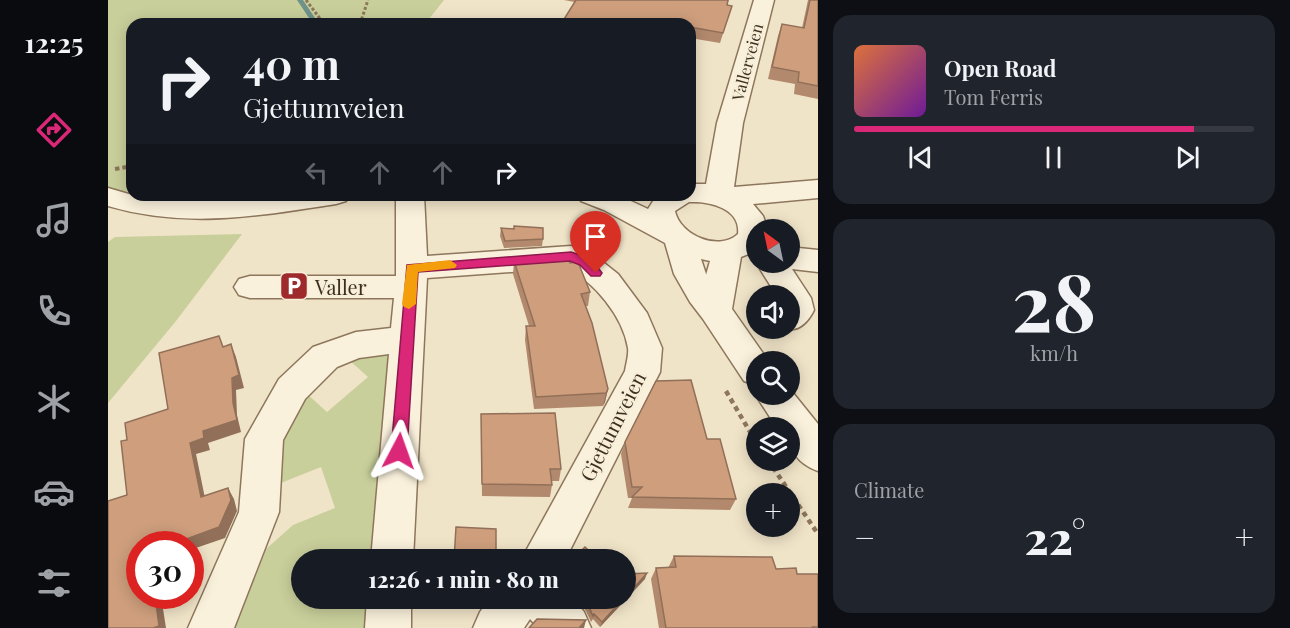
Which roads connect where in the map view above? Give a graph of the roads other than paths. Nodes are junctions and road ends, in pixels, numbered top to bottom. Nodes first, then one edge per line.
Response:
1 (764, 0) edge
2 (730, 123) junction
3 (696, 172) edge
4 (818, 190) edge
5 (696, 192) edge
6 (108, 197) edge
7 (723, 197) junction
8 (293, 201) edge
9 (410, 201) edge
10 (606, 201) edge
11 (671, 201) edge
12 (751, 219) edge
13 (766, 219) edge
14 (674, 237) junction
15 (746, 243) edge
16 (727, 251) junction
17 (800, 258) edge
18 (818, 261) edge
19 (411, 278) junction
20 (250, 287) dead end
21 (734, 324) edge
22 (406, 339) junction
23 (747, 351) edge
24 (781, 405) edge
25 (818, 454) edge
26 (393, 549) edge
27 (548, 549) edge
28 (389, 609) edge
29 (510, 609) edge
30 (550, 609) edge
31 (211, 628) edge
32 (388, 628) edge
33 (496, 628) edge
34 (568, 628) edge

1 - 2 street, Vallerveien
2 - 3 street, Vallerveien
2 - 7 street, Vallerveien
4 - 7 street
4 - 13 street
5 - 7 street
6 - 8 street
7 - 12 street
9 - 19 street
10 - 14 street
11 - 14 street
14 - 16 street
14 - 21 street
15 - 16 street
16 - 21 street
17 - 18 street
19 - 20 street, Gjettumveien
19 - 22 street
19 - 27 street, Gjettumveien
21 - 23 street
22 - 26 street
22 - 31 street
24 - 25 street
28 - 32 street
29 - 33 street
30 - 34 street

